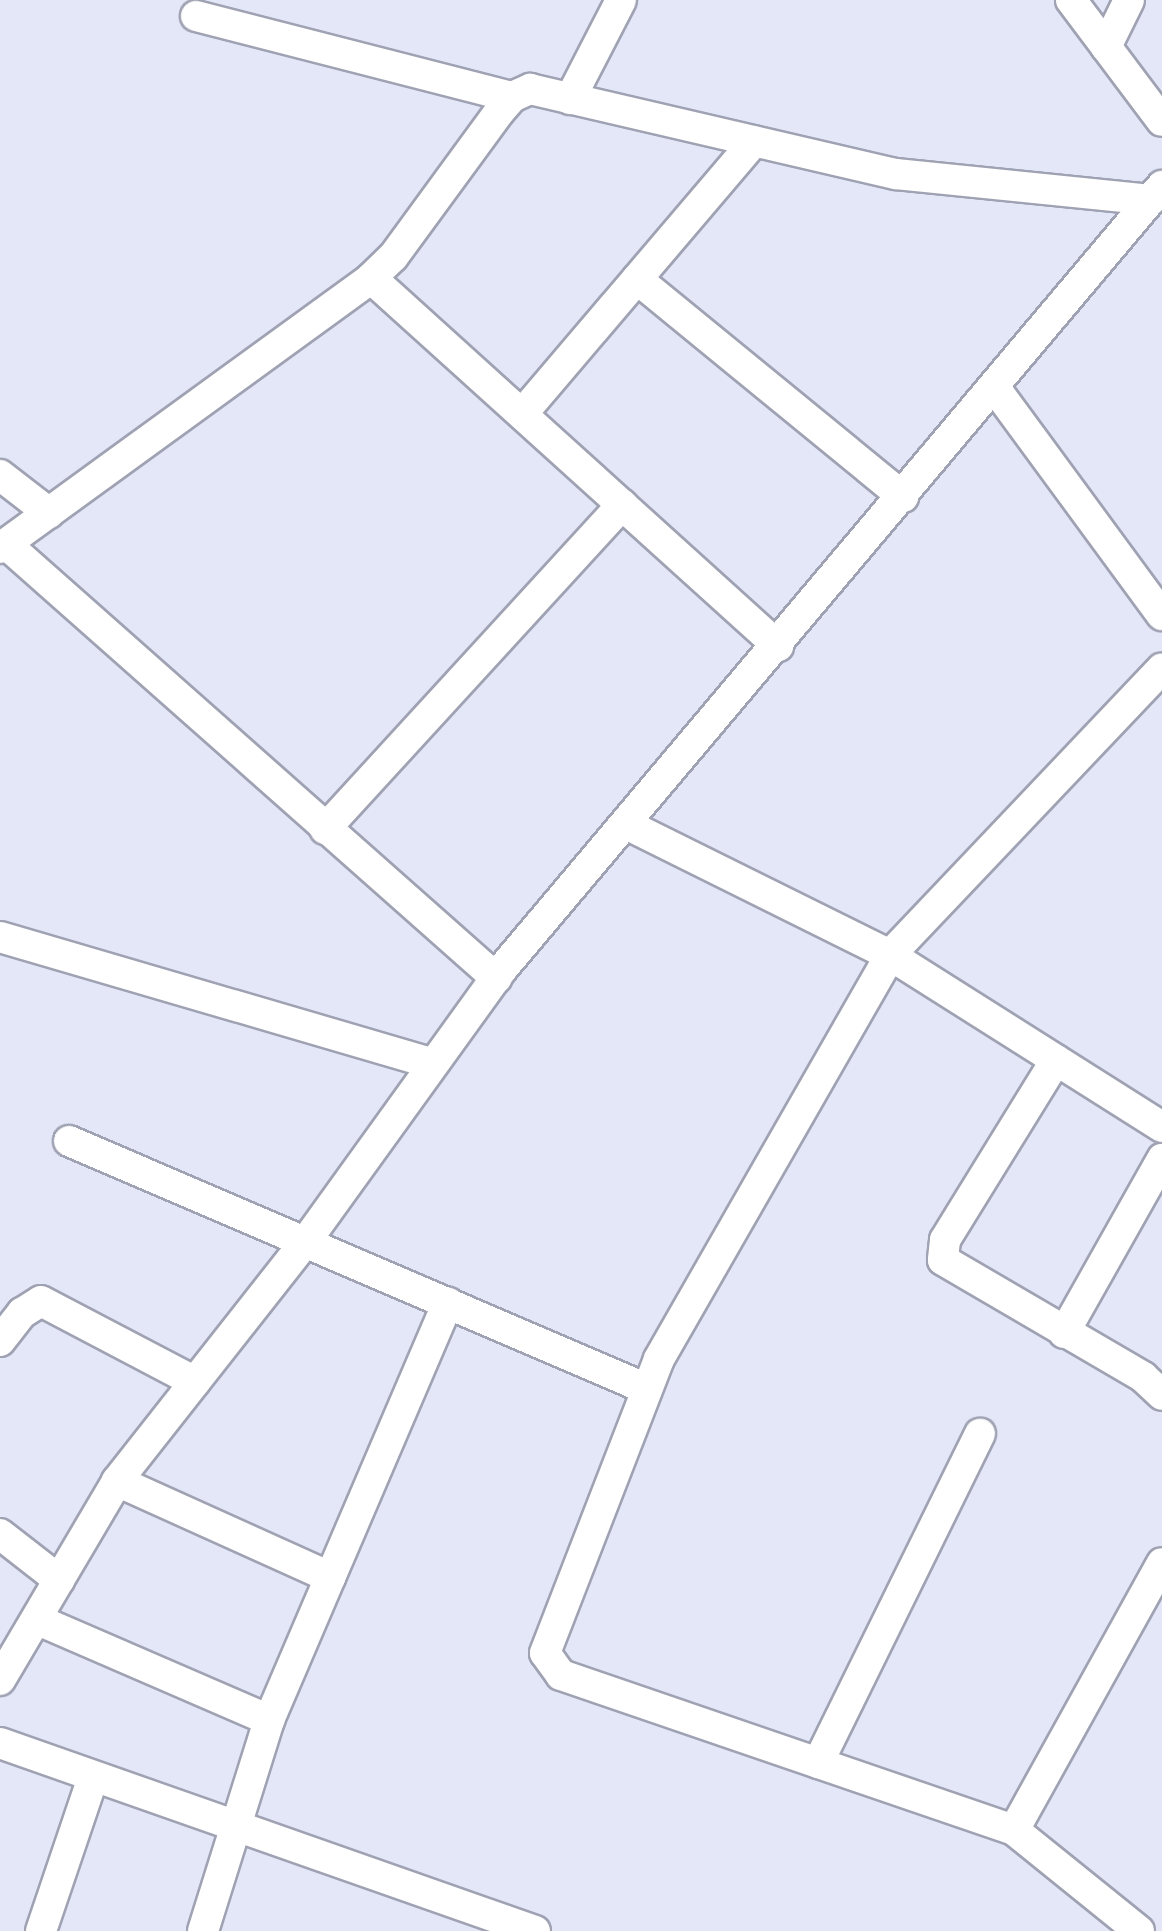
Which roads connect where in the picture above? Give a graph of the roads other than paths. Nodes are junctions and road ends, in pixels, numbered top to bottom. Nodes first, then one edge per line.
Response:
1 (621, 0) edge
2 (1071, 0) edge
3 (1129, 0) edge
4 (196, 16) dead end
5 (1106, 47) junction
6 (512, 97) junction
7 (570, 99) junction
8 (1162, 121) edge
9 (754, 141) junction
10 (1156, 193) edge
11 (371, 278) junction
12 (637, 279) junction
13 (995, 388) junction
14 (522, 414) junction
15 (0, 475) edge
16 (903, 497) junction
17 (622, 505) junction
18 (49, 513) junction
19 (3, 546) edge
20 (1162, 615) edge
21 (778, 646) junction
22 (1162, 668) edge
23 (628, 825) junction
24 (325, 829) junction
25 (0, 937) edge
26 (890, 955) junction
27 (496, 978) junction
28 (1056, 1060) junction
29 (433, 1064) junction
30 (1162, 1127) edge
31 (69, 1141) dead end
32 (1162, 1159) edge
33 (306, 1241) junction
34 (448, 1303) junction
35 (1064, 1333) junction
36 (0, 1341) edge
37 (195, 1382) junction
38 (647, 1389) junction
39 (1162, 1395) edge
40 (980, 1434) dead end
41 (117, 1481) junction
42 (0, 1534) edge
43 (1162, 1563) edge
44 (330, 1577) junction
45 (59, 1580) junction
46 (38, 1620) junction
47 (0, 1680) edge
48 (269, 1720) junction
49 (0, 1743) edge
50 (818, 1763) junction
51 (93, 1777) junction
52 (235, 1828) junction
53 (1014, 1830) junction
54 (41, 1931) edge
55 (203, 1931) edge
56 (535, 1931) edge
57 (1139, 1931) edge

1 - 7 street
2 - 5 street
3 - 5 street
4 - 6 street
5 - 8 street
6 - 7 street
6 - 11 street
7 - 9 street
9 - 10 street
9 - 12 street
10 - 13 street
11 - 14 street
11 - 18 street
12 - 14 street
12 - 16 street
13 - 16 street
13 - 20 street
14 - 17 street
15 - 18 street
16 - 21 street
17 - 21 street
17 - 24 street
18 - 19 street
19 - 24 street
21 - 23 street
22 - 26 street
23 - 26 street
23 - 27 street
24 - 27 street
25 - 29 street
26 - 28 street
26 - 38 street
27 - 29 street
28 - 30 street
28 - 35 street
29 - 33 street
31 - 33 street
32 - 35 street
33 - 34 street
33 - 37 street
34 - 38 street
34 - 44 street
35 - 39 street
36 - 37 street
37 - 41 street
38 - 50 street
40 - 50 street
41 - 44 street
41 - 45 street
42 - 45 street
43 - 53 street
44 - 48 street
45 - 46 street
46 - 47 street
46 - 48 street
48 - 52 street
49 - 51 street
50 - 53 street
51 - 52 street
51 - 54 street
52 - 55 street
52 - 56 street
53 - 57 street

